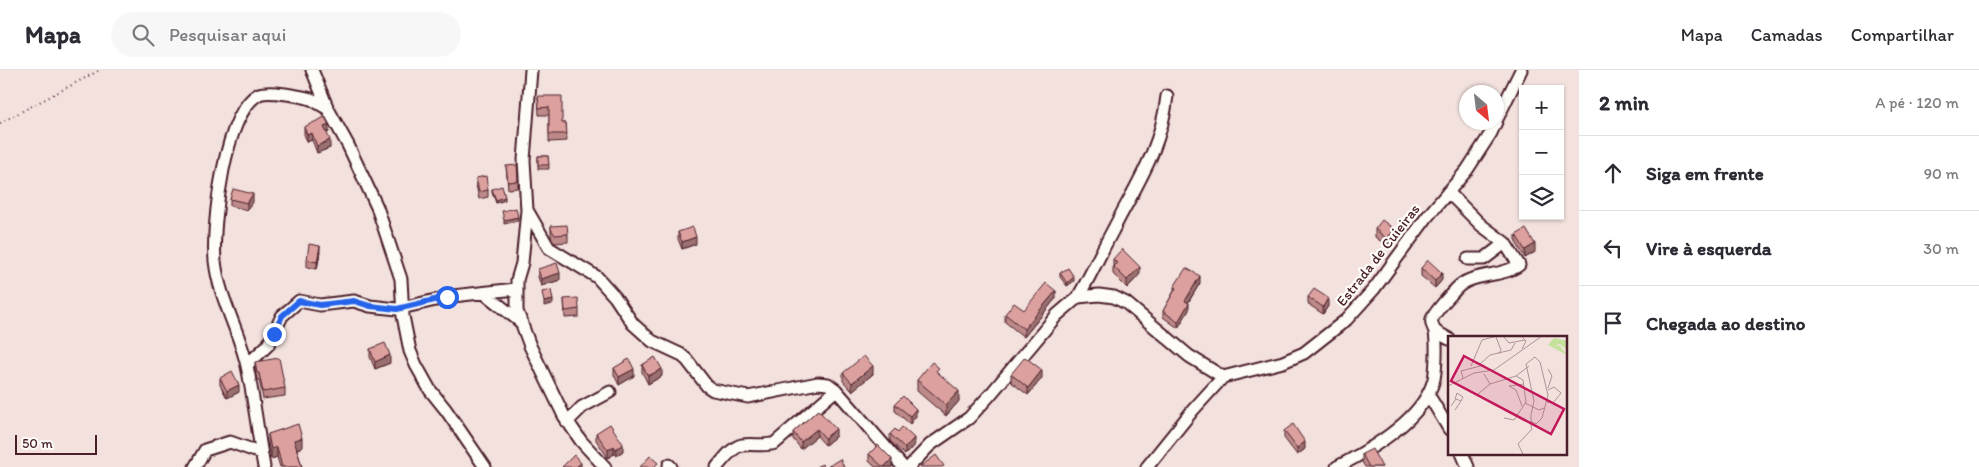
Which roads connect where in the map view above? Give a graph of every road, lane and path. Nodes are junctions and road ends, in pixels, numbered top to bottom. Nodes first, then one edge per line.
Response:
1 (100, 70) edge
2 (312, 70) edge
3 (530, 70) edge
4 (1521, 70) edge
5 (1167, 96) dead end
6 (1504, 105) edge
7 (328, 109) junction
8 (0, 123) edge
9 (1492, 130) edge
10 (1448, 192) junction
11 (527, 210) junction
12 (1504, 243) junction
13 (1468, 259) dead end
14 (1484, 259) junction
15 (1474, 279) junction
16 (516, 289) junction
17 (484, 293) junction
18 (1078, 297) junction
19 (403, 307) junction
20 (522, 323) junction
21 (1435, 331) junction
22 (1448, 338) edge
23 (247, 365) junction
24 (1223, 377) junction
25 (836, 390) junction
26 (610, 392) dead end
27 (1428, 394) junction
28 (567, 422) junction
29 (1448, 427) edge
30 (261, 453) junction
31 (1462, 454) edge
32 (195, 467) edge
33 (264, 467) edge
34 (485, 467) edge
35 (605, 467) edge
36 (717, 467) edge
37 (903, 467) edge
38 (909, 467) edge
39 (1147, 467) edge
40 (1337, 467) edge
41 (1468, 467) edge

1 - 8 path
2 - 7 street
3 - 11 street
4 - 6 street, Estrada de Cuieiras
5 - 18 street
7 - 19 street
7 - 23 street
9 - 10 street, Estrada de Cuieiras
10 - 12 street
10 - 24 street, Estrada de Cuieiras
11 - 16 street
11 - 25 street
12 - 14 street
12 - 15 street
13 - 14 street
14 - 15 street
15 - 21 street
16 - 17 street
16 - 20 street
17 - 19 street
17 - 20 street
18 - 24 street
18 - 38 street
19 - 23 street
19 - 34 street
20 - 28 street
21 - 22 street
21 - 27 street
23 - 30 street
24 - 39 street
25 - 36 street
25 - 37 street
26 - 28 street
27 - 29 street
27 - 40 street
28 - 35 street
30 - 32 street
30 - 33 street
31 - 41 street

